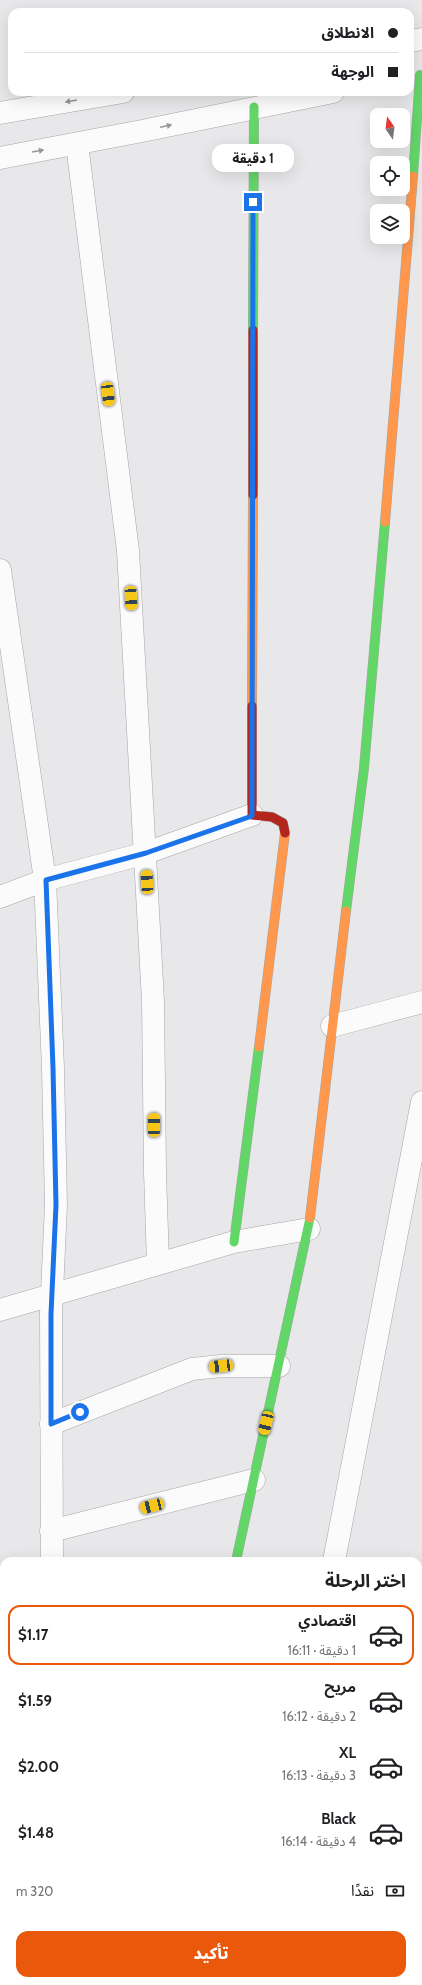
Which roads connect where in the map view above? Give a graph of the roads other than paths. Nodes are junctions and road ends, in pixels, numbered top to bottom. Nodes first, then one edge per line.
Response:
1 (417, 76) edge
2 (100, 96) edge
3 (312, 96) edge
4 (254, 107) junction
5 (0, 113) edge
6 (77, 144) junction
7 (0, 158) edge
8 (0, 570) edge
9 (252, 816) junction
10 (146, 853) junction
11 (46, 880) junction
12 (0, 897) edge
13 (422, 1002) edge
14 (332, 1026) junction
15 (422, 1102) edge
16 (309, 1229) junction
17 (234, 1242) junction
18 (158, 1263) junction
19 (52, 1294) junction
20 (0, 1310) edge
21 (279, 1366) junction
22 (51, 1424) junction
23 (254, 1480) junction
24 (51, 1531) junction
25 (52, 1557) edge
26 (237, 1557) edge
27 (335, 1557) edge

1 - 14 street
2 -> 5 street
3 - 4 street
6 -> 4 street
4 - 9 street
7 -> 6 street
6 - 10 street
8 - 11 street
9 - 10 street
9 - 17 street
10 - 11 street
10 - 18 street
11 - 12 street
11 - 19 street
13 - 14 street
14 - 16 street
15 - 27 street
16 - 17 street
16 - 21 street
17 - 18 street
18 - 19 street
19 - 20 street
19 - 22 street
21 - 22 street
21 - 23 street
22 - 24 street
23 - 24 street
23 - 26 street
24 - 25 street

